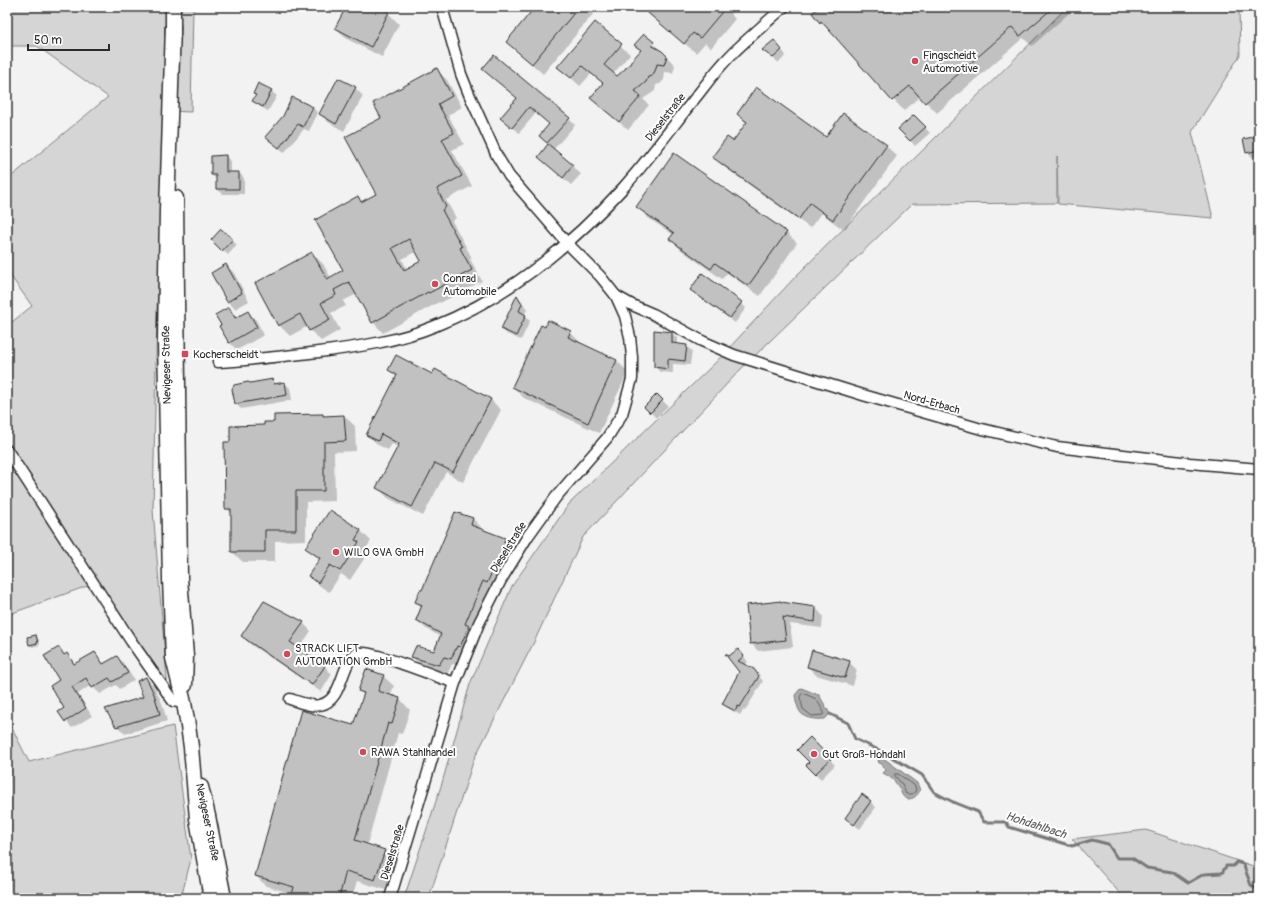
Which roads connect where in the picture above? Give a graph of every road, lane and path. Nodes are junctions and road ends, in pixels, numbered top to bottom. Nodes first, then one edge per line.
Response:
1 (173, 7) edge
2 (442, 7) edge
3 (784, 7) edge
4 (567, 243) junction
5 (616, 296) junction
6 (218, 362) dead end
7 (7, 450) edge
8 (1259, 469) edge
9 (455, 683) junction
10 (290, 699) dead end
11 (184, 703) junction
12 (191, 747) junction
13 (211, 898) edge
14 (224, 898) edge
15 (390, 898) edge

1 - 11 main road, Nevigeser Straße
2 - 4 street, Dieselstraße
3 - 4 street, Dieselstraße
4 - 5 street, Dieselstraße
4 - 6 street, Dieselstraße
5 - 8 street, Nord-Erbach
5 - 9 street, Dieselstraße
7 - 11 street
9 - 10 street
9 - 15 street, Dieselstraße
11 - 12 main road, Nevigeser Straße
12 - 13 main road, Nevigeser Straße
12 - 14 main road, Nevigeser Straße

